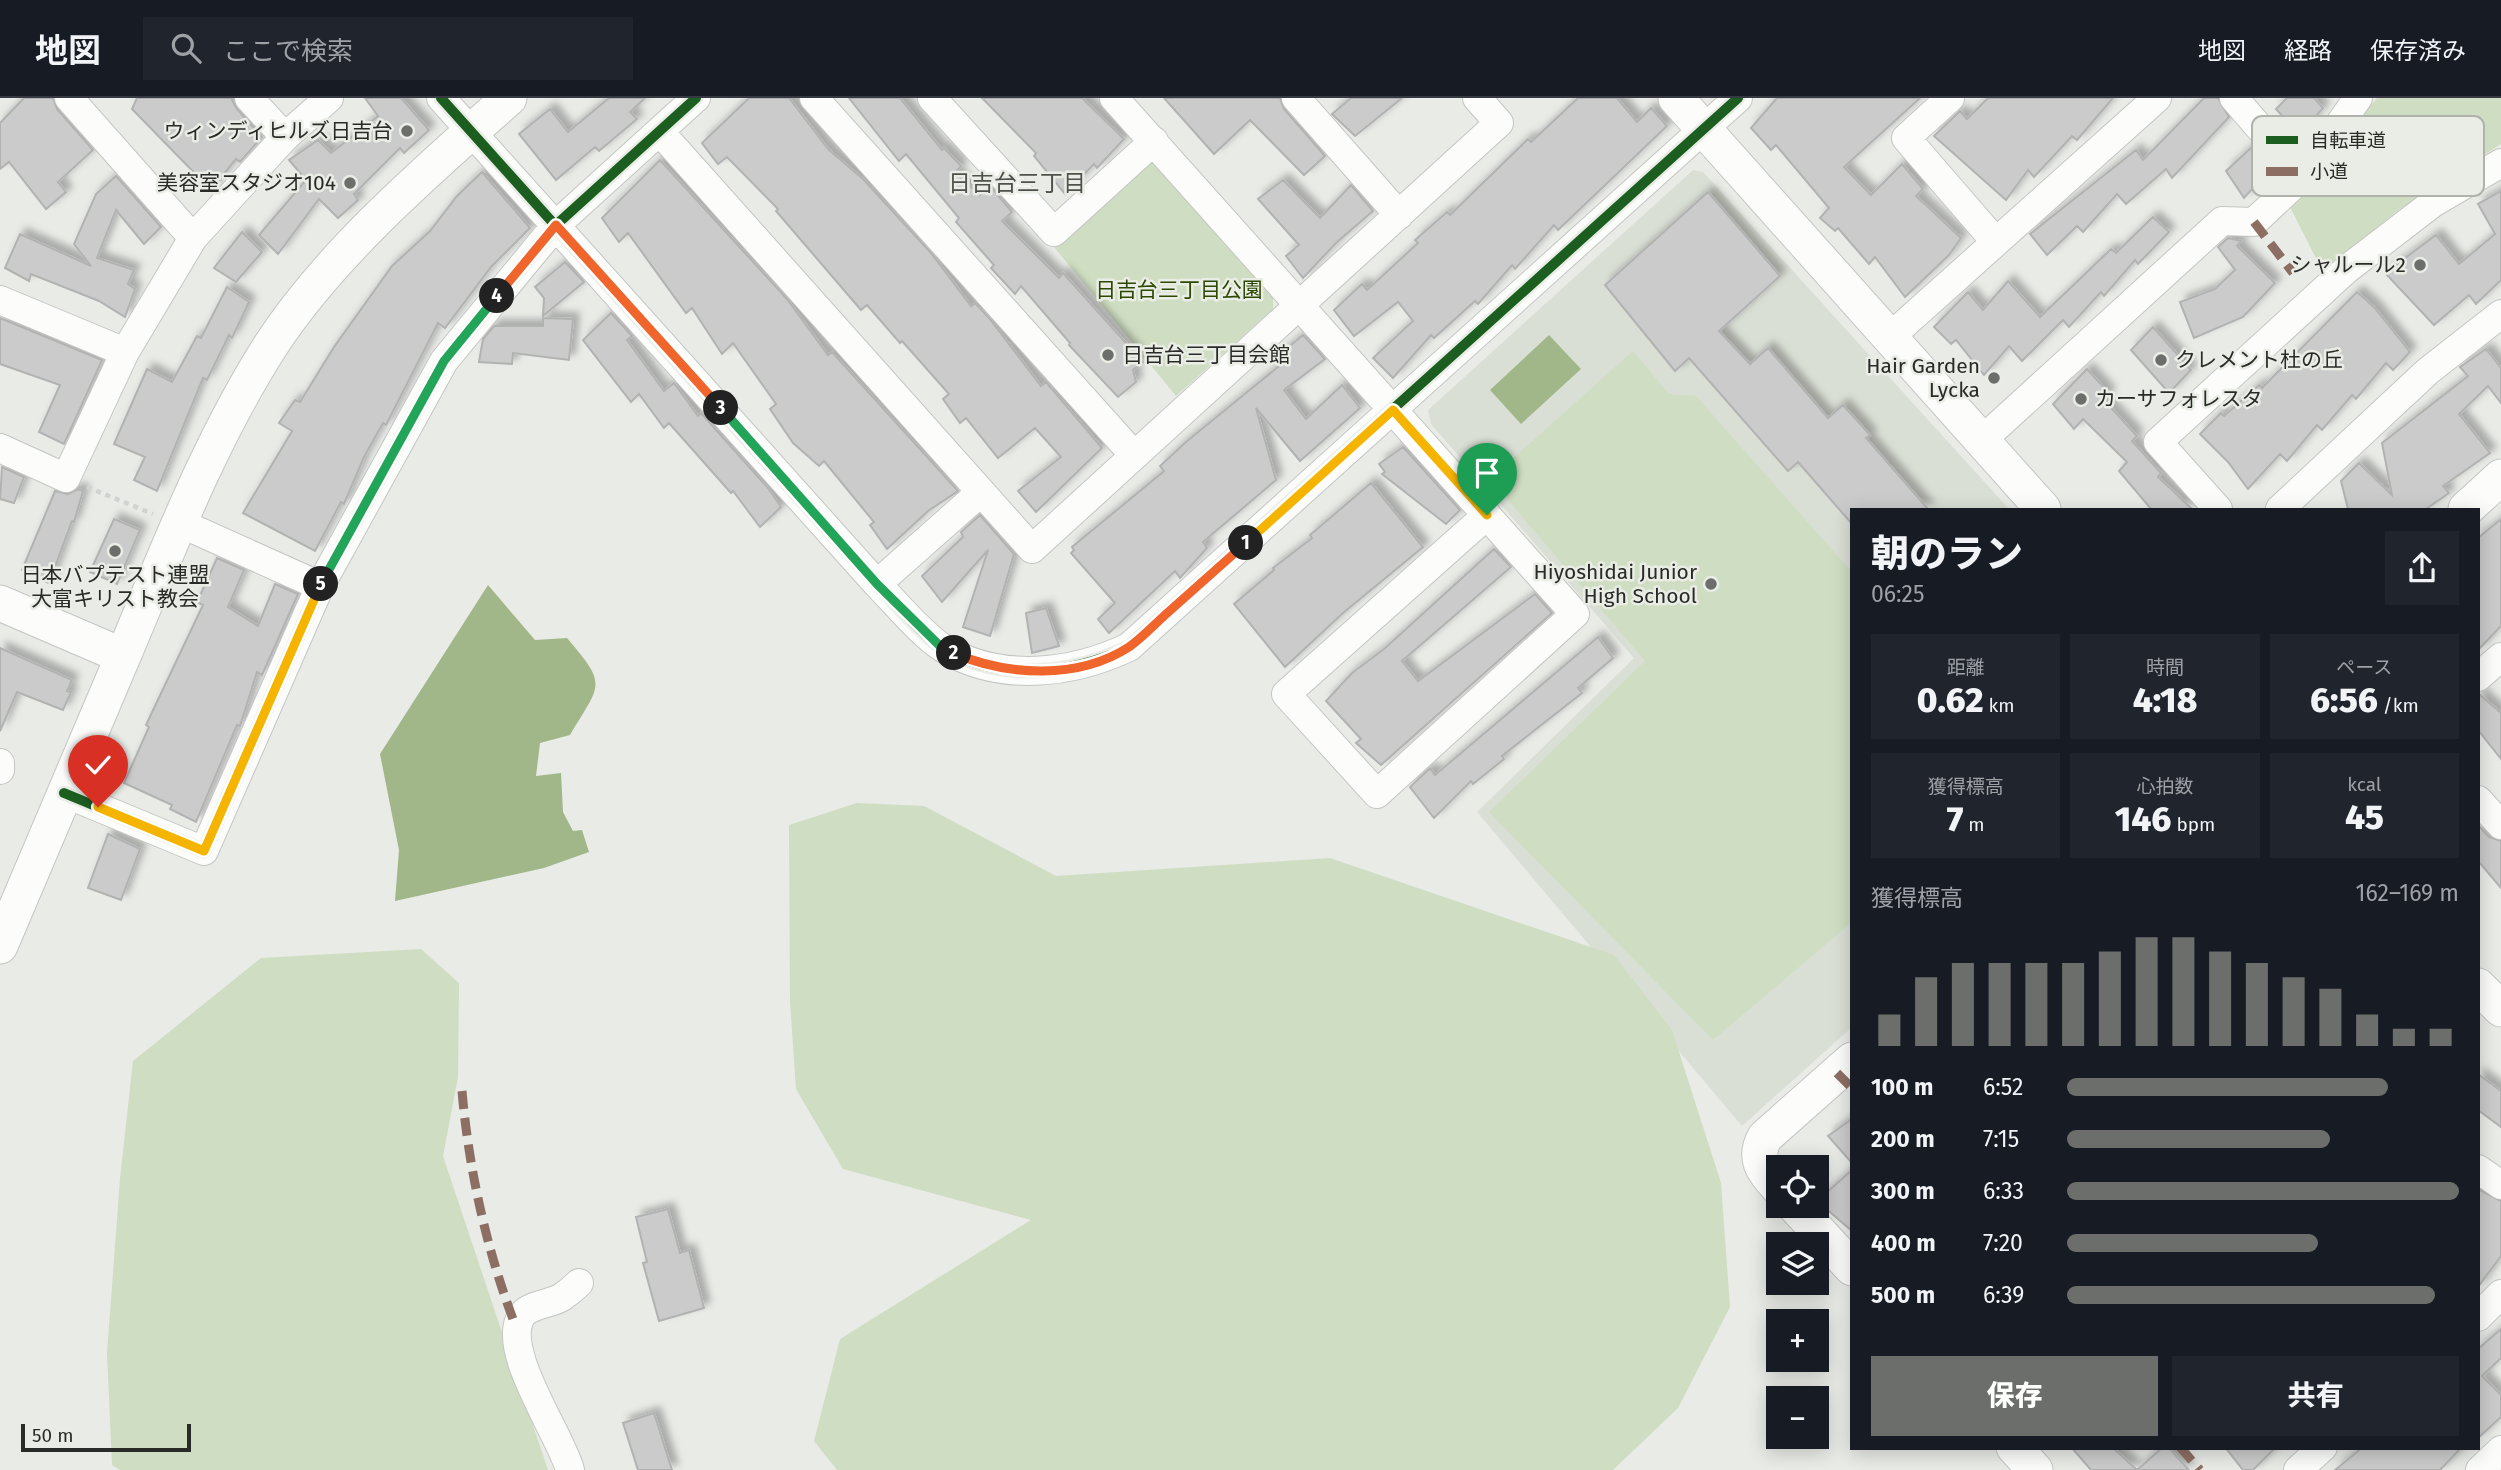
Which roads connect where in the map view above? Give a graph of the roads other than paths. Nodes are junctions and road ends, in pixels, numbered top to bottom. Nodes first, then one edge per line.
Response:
1 (69, 98) edge
2 (250, 98) edge
3 (329, 98) edge
4 (441, 98) edge
5 (509, 98) edge
6 (696, 98) edge
7 (814, 98) edge
8 (932, 98) edge
9 (1114, 98) edge
10 (1296, 98) edge
11 (1477, 98) edge
12 (1676, 98) edge
13 (1738, 98) edge
14 (1950, 98) edge
15 (2157, 98) edge
16 (2234, 98) edge
17 (2358, 98) edge
18 (2345, 116) edge
19 (2252, 119) edge
20 (1704, 128) junction
21 (472, 131) junction
22 (660, 132) junction
23 (285, 137) junction
24 (1154, 141) junction
25 (2501, 163) edge
26 (2484, 173) edge
27 (2282, 196) edge
28 (2443, 196) edge
29 (1399, 215) junction
30 (556, 225) junction
31 (193, 238) junction
32 (1995, 241) junction
33 (0, 300) edge
34 (1298, 304) junction
35 (2501, 314) edge
36 (1891, 336) junction
37 (125, 352) junction
38 (1393, 410) junction
39 (1981, 441) junction
40 (0, 448) edge
41 (1133, 454) junction
42 (2501, 477) edge
43 (981, 492) junction
44 (2042, 508) edge
45 (2217, 508) edge
46 (2281, 508) edge
47 (2467, 508) edge
48 (1487, 515) junction
49 (168, 519) junction
50 (877, 584) junction
51 (320, 586) junction
52 (0, 603) edge
53 (123, 656) junction
54 (2501, 657) edge
55 (2480, 675) edge
56 (0, 763) edge
57 (0, 770) edge
58 (64, 793) junction
59 (0, 946) edge
60 (2480, 988) edge
61 (2501, 1009) edge
62 (1850, 1062) edge
63 (2480, 1170) edge
64 (1766, 1171) edge
65 (2501, 1185) edge
66 (1806, 1218) edge
67 (1850, 1266) edge
68 (579, 1283) dead end
69 (2501, 1294) edge
70 (2480, 1315) edge
71 (2017, 1450) edge
72 (2320, 1450) edge
73 (2501, 1450) edge
74 (570, 1470) edge
75 (2035, 1470) edge
76 (2298, 1470) edge
77 (2480, 1470) edge

1 - 31 street
2 - 23 street
3 - 23 street
4 - 21 street
5 - 21 street
6 - 22 street
7 - 41 street
8 - 24 street
9 - 24 street
10 - 29 street
11 - 29 street
12 - 20 street
13 - 20 street
14 - 32 street
15 - 32 street
16 - 19 street
17 - 18 street
20 - 36 street
20 - 38 street
21 - 30 street
21 - 49 street
22 - 30 street
22 - 43 street
23 - 31 street
24 - 34 street
25 - 26 street
27 - 39 street
28 - 45 street
29 - 34 street
30 - 50 street
30 - 51 street
31 - 37 street
32 - 36 street
33 - 37 street
34 - 38 street
34 - 41 street
35 - 46 street
36 - 39 street
37 - 40 street
38 - 48 street
38 - 50 street
39 - 44 street
41 - 43 street
42 - 47 street
43 - 50 street
48 - 48 street
49 - 51 street
49 - 53 street
51 - 58 street
52 - 53 street
53 - 58 street
54 - 55 street
56 - 57 street
58 - 59 street
60 - 61 street
62 - 64 street
63 - 65 street
66 - 67 street
68 - 74 street
69 - 70 street
71 - 75 street
72 - 76 street
73 - 77 street

